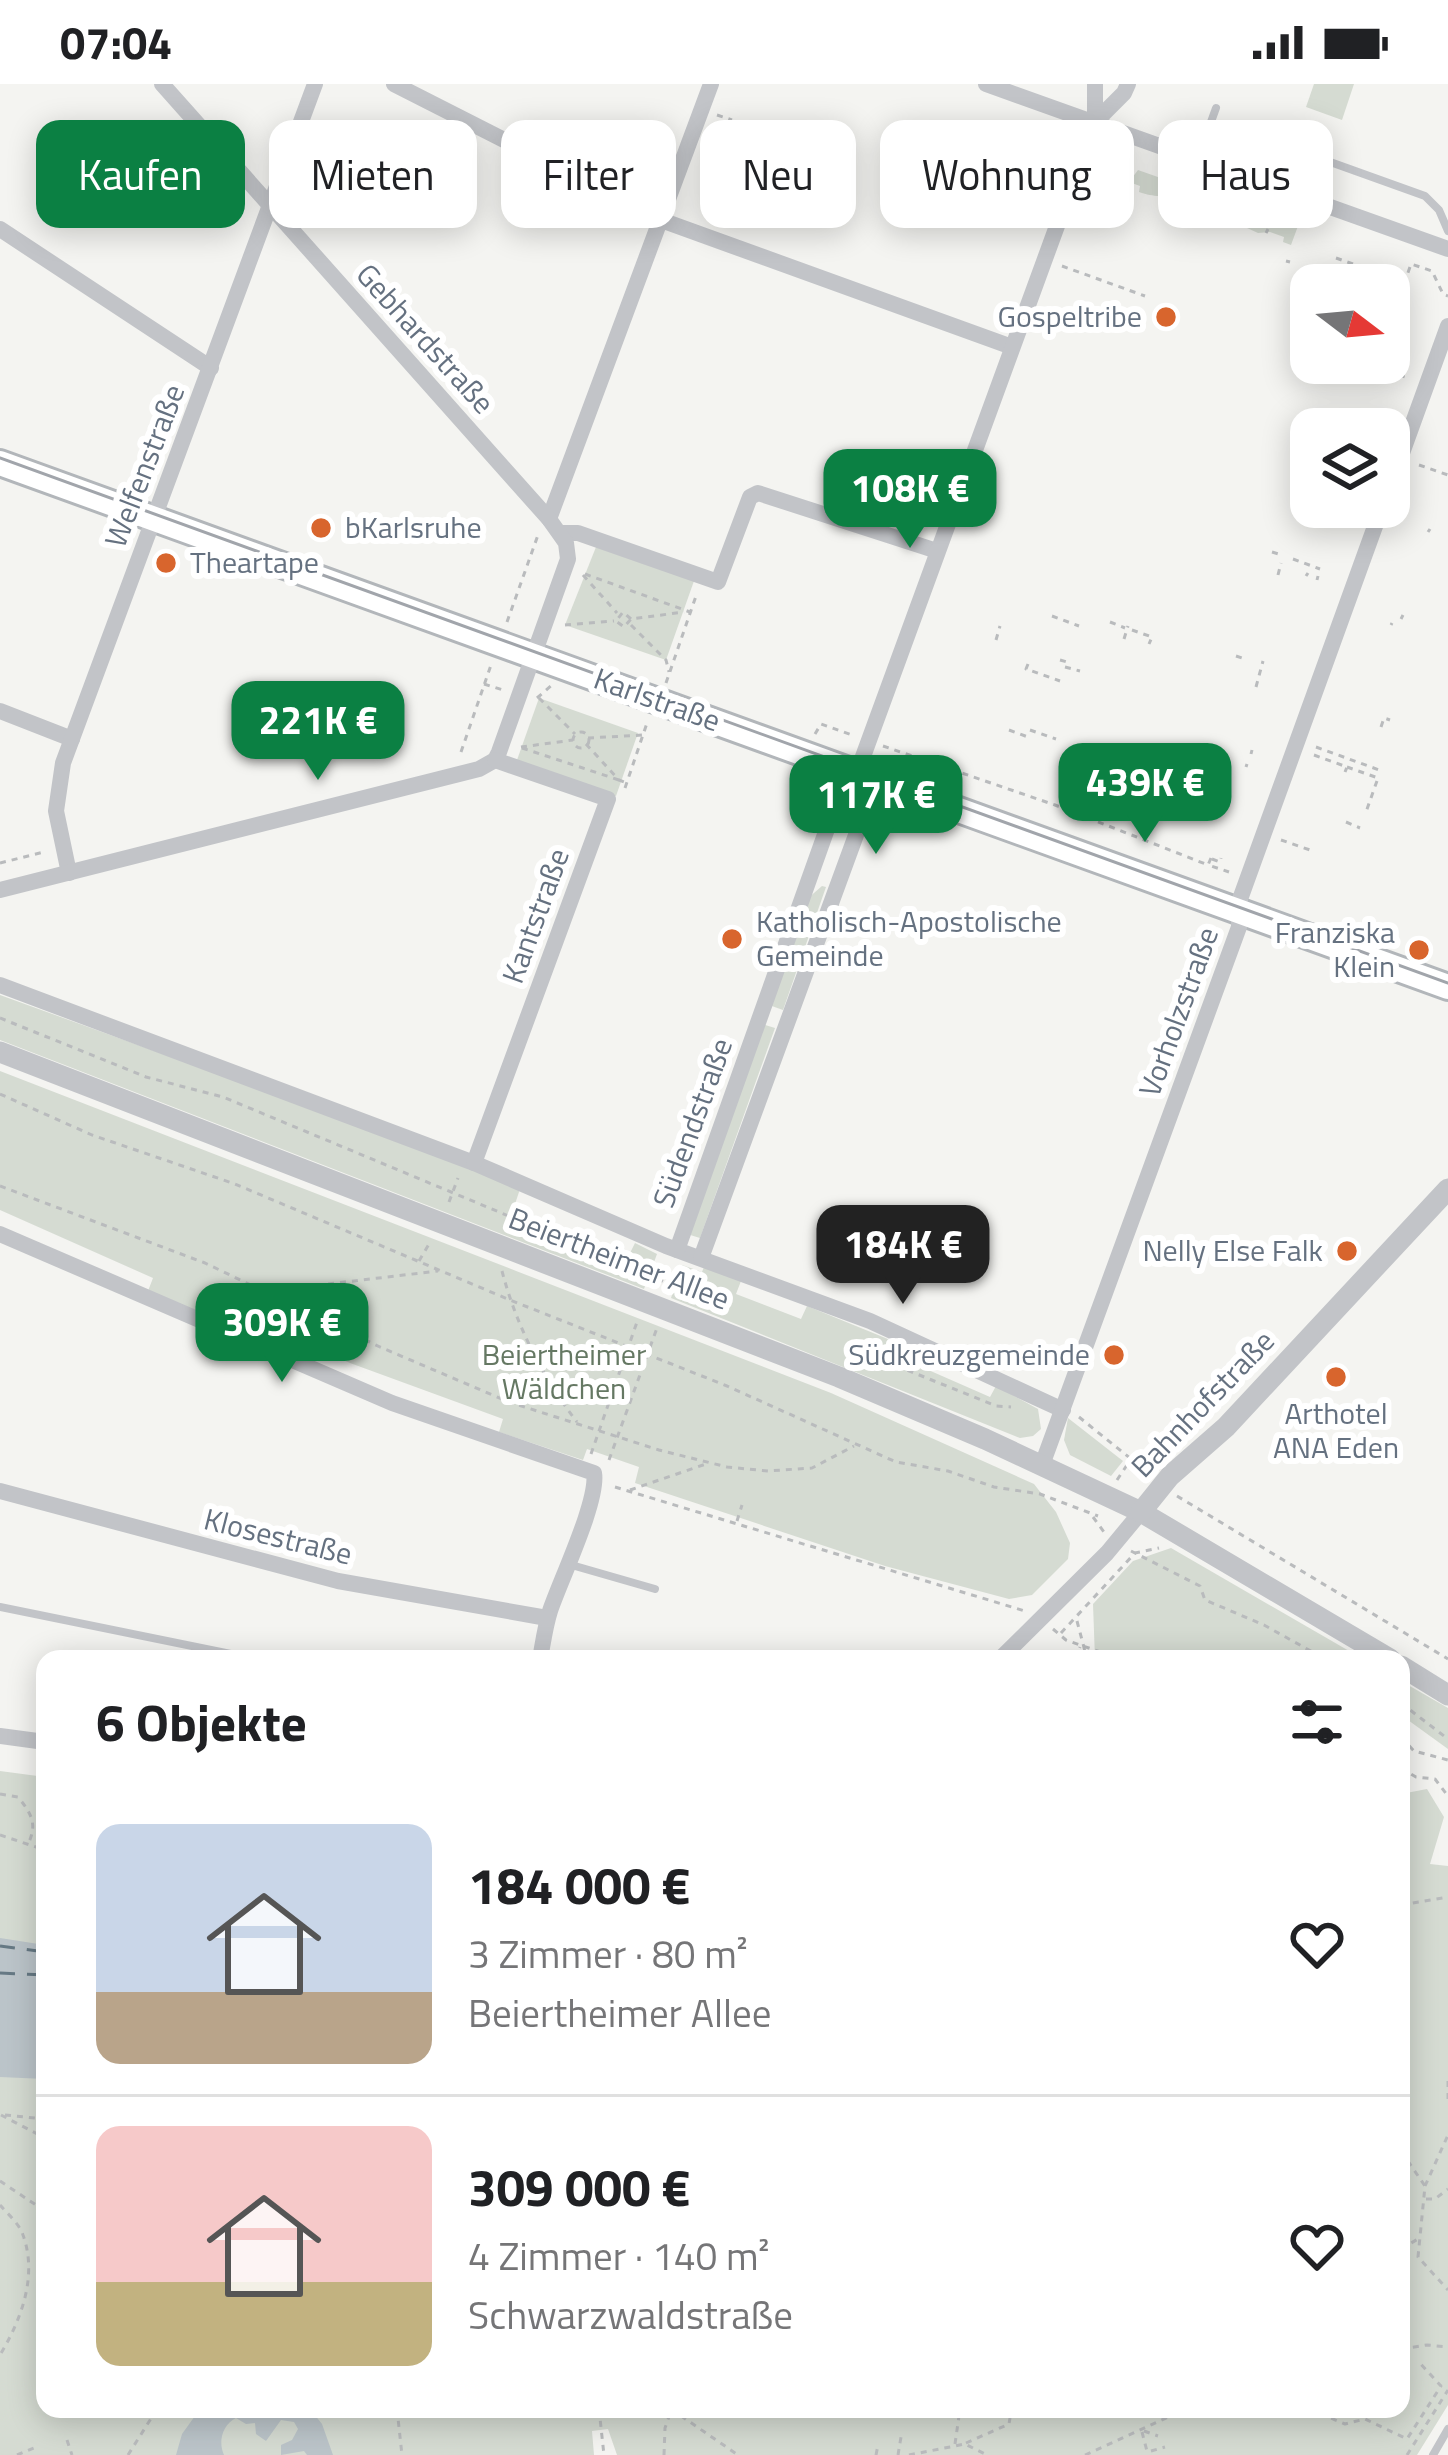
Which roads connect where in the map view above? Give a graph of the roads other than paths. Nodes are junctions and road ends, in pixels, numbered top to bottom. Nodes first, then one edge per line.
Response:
1 (162, 84) edge
2 (316, 84) edge
3 (394, 84) edge
4 (710, 84) edge
5 (986, 84) edge
6 (1095, 84) edge
7 (1128, 84) edge
8 (1216, 108) dead end
9 (303, 120) edge
10 (1089, 120) edge
11 (1095, 120) edge
12 (1097, 120) edge
13 (1212, 120) edge
14 (501, 139) edge
15 (1333, 163) edge
16 (676, 178) edge
17 (269, 205) edge
18 (1333, 205) edge
19 (269, 212) edge
20 (676, 225) edge
21 (290, 228) edge
22 (658, 228) edge
23 (1056, 228) edge
24 (0, 229) edge
25 (1448, 241) edge
26 (1448, 326) edge
27 (1012, 346) junction
28 (211, 368) junction
29 (1410, 431) edge
30 (0, 464) edge
31 (155, 519) junction
32 (554, 526) junction
33 (1374, 528) edge
34 (938, 551) junction
35 (533, 655) junction
36 (0, 712) edge
37 (72, 740) junction
38 (495, 760) junction
39 (857, 773) junction
40 (812, 871) junction
41 (69, 873) junction
42 (839, 880) junction
43 (0, 890) edge
44 (1239, 912) junction
45 (0, 985) edge
46 (1448, 987) edge
47 (760, 1015) junction
48 (787, 1024) junction
49 (0, 1052) edge
50 (474, 1162) junction
51 (1448, 1189) edge
52 (0, 1234) edge
53 (671, 1248) junction
54 (710, 1260) junction
55 (1063, 1410) junction
56 (1042, 1466) junction
57 (0, 1491) edge
58 (1141, 1512) junction
59 (567, 1563) junction
60 (655, 1589) dead end
61 (0, 1607) edge
62 (547, 1618) junction
63 (212, 1650) edge
64 (542, 1650) edge
65 (1009, 1650) edge
66 (1375, 1650) edge
67 (1410, 1672) edge
68 (1448, 1695) edge
69 (0, 1736) edge
70 (36, 1741) edge
71 (1448, 2429) edge
72 (1433, 2455) edge

1 - 17 street, Gebhardstraße
2 - 9 street, Welfenstraße
3 - 14 street
4 - 16 street
5 - 10 street
6 - 11 street, Südendstraße
7 - 12 street, Südendstraße
8 - 13 lane
15 - 25 lane
18 - 25 street
19 - 28 street, Welfenstraße
20 - 27 street
21 - 32 street, Gebhardstraße
22 - 32 street
23 - 27 street, Südendstraße
24 - 28 street
26 - 29 street
27 - 34 street, Südendstraße
28 - 31 street, Welfenstraße
30 - 31 main road, Karlstraße
31 - 35 main road, Karlstraße
31 - 37 street, Welfenstraße
32 - 34 street
32 - 35 street
33 - 44 street, Vorholzstraße
34 - 39 street, Südendstraße
35 - 38 street
35 - 39 main road, Karlstraße
36 - 37 street
37 - 41 street, Welfenstraße
38 - 41 street
38 - 50 street, Kantstraße
39 - 40 street, Südendstraße
39 - 42 street, Südendstraße
39 - 44 main road, Karlstraße
40 - 42 street
40 - 47 street, Südendstraße
41 - 43 street
42 - 48 street, Südendstraße
44 - 46 main road, Karlstraße
44 - 55 street, Vorholzstraße
45 - 50 street, Beiertheimer Allee
47 - 48 street, Südendstraße
47 - 53 street, Südendstraße
48 - 54 street, Südendstraße
49 - 56 street, Beiertheimer Allee
50 - 53 street, Beiertheimer Allee
51 - 58 street, Bahnhofstraße
52 - 59 street
53 - 54 street, Beiertheimer Allee
54 - 55 street, Beiertheimer Allee
55 - 56 street, Vorholzstraße
56 - 58 street, Beiertheimer Allee
57 - 62 street, Klosestraße
58 - 65 street, Bahnhofstraße
58 - 66 street, Beiertheimer Allee
59 - 60 lane
59 - 62 street
61 - 63 lane
62 - 64 street
67 - 68 street
69 - 70 street
71 - 72 lane

